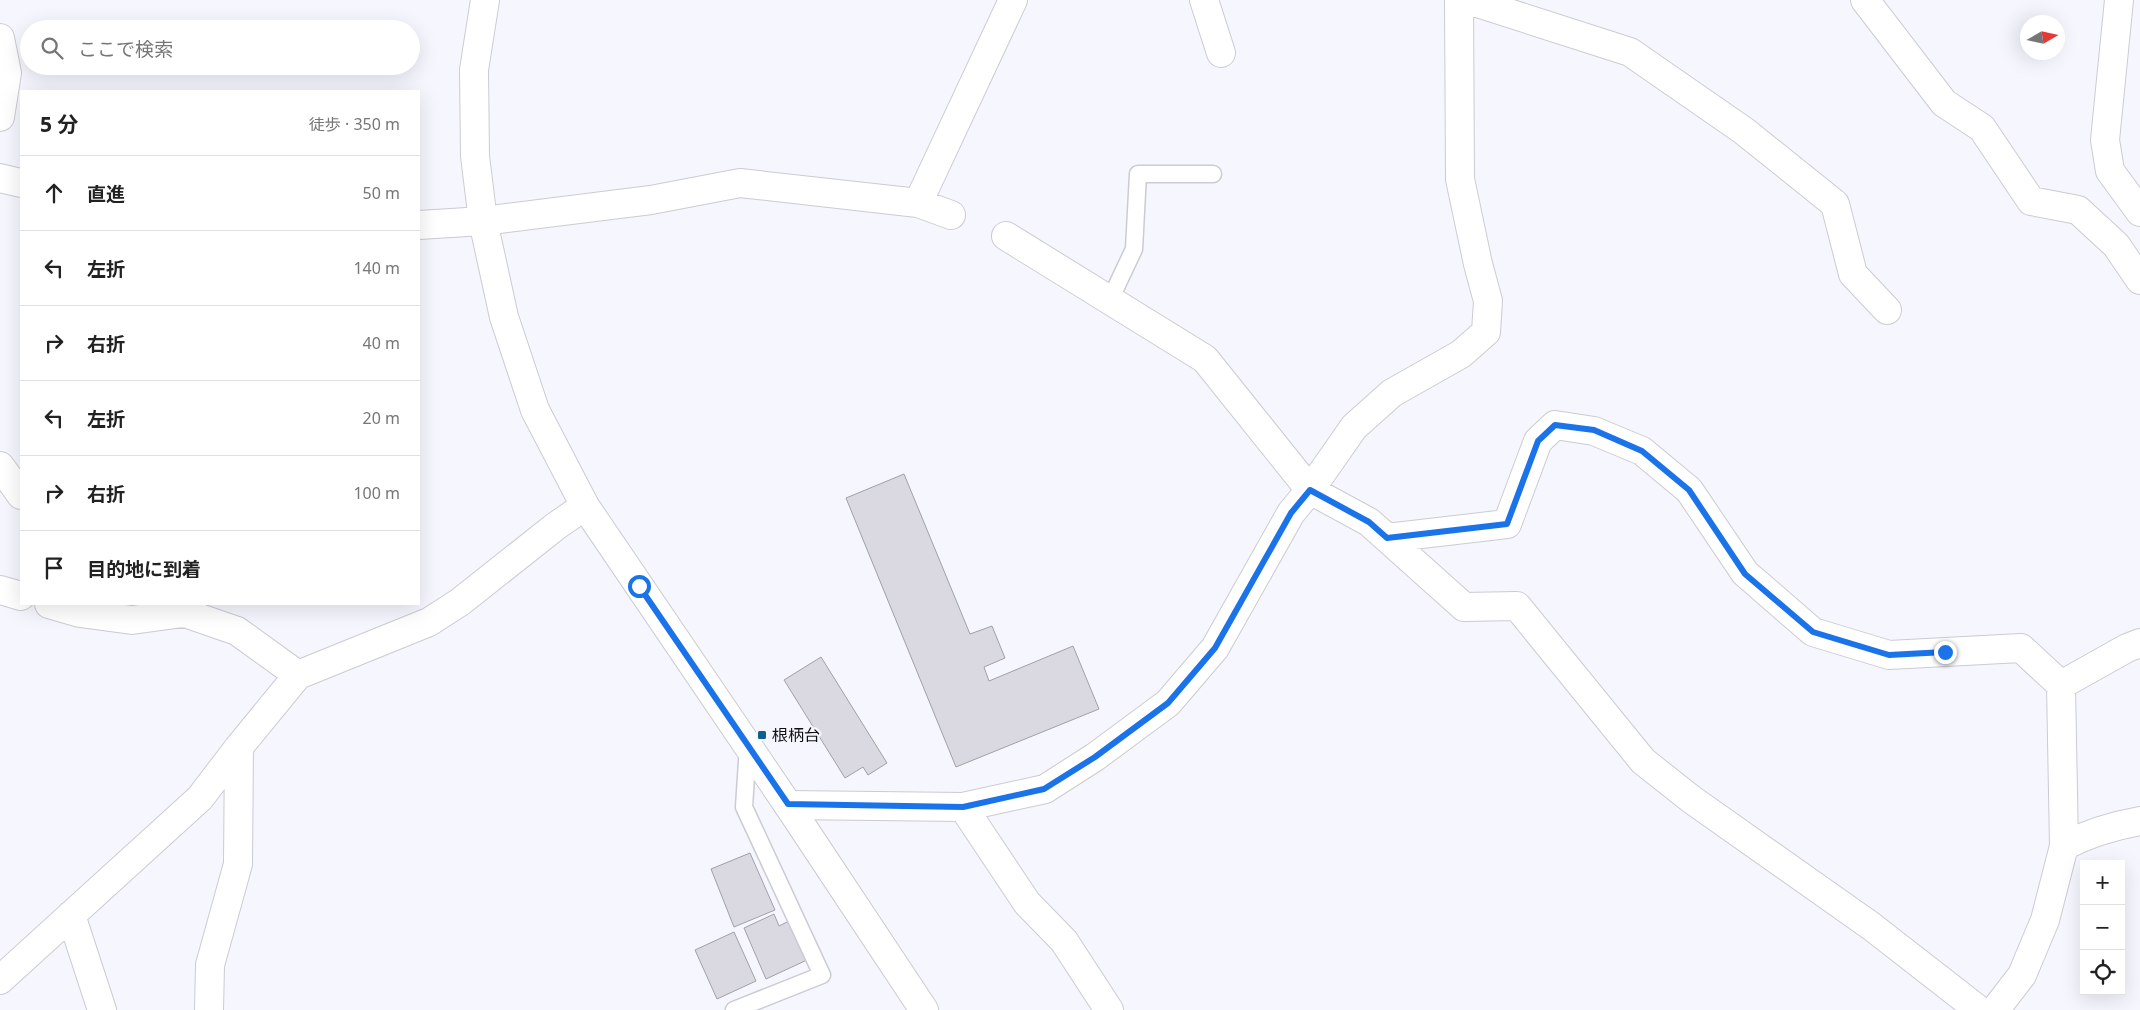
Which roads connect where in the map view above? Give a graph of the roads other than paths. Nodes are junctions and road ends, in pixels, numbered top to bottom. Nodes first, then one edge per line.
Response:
1 (485, 0) edge
2 (1013, 0) edge
3 (1204, 0) edge
4 (1459, 0) edge
5 (1468, 0) edge
6 (1865, 0) edge
7 (2119, 0) edge
8 (0, 38) edge
9 (1221, 52) dead end
10 (1, 108) edge
11 (1212, 174) dead end
12 (0, 178) edge
13 (20, 182) edge
14 (918, 203) junction
15 (2140, 212) edge
16 (951, 214) dead end
17 (483, 221) junction
18 (420, 226) edge
19 (1006, 236) dead end
20 (2140, 280) edge
21 (1110, 300) junction
22 (1887, 310) dead end
23 (0, 466) edge
24 (1310, 490) junction
25 (20, 494) edge
26 (585, 506) junction
27 (1387, 538) junction
28 (0, 590) edge
29 (20, 596) edge
30 (53, 605) edge
31 (163, 605) edge
32 (185, 612) junction
33 (2140, 643) edge
34 (298, 675) junction
35 (2061, 684) junction
36 (748, 746) junction
37 (239, 747) junction
38 (788, 804) junction
39 (963, 807) junction
40 (2140, 821) edge
41 (2064, 846) junction
42 (71, 916) junction
43 (0, 980) edge
44 (102, 1010) edge
45 (209, 1010) edge
46 (734, 1010) edge
47 (924, 1010) edge
48 (1109, 1010) edge
49 (1980, 1010) edge
50 (1995, 1010) edge

1 - 17 street
2 - 14 street
3 - 9 street
4 - 24 street
5 - 22 street
6 - 20 street
7 - 15 street
8 - 10 street
11 - 21 lane
12 - 13 street
14 - 16 street
14 - 17 street
17 - 18 street
17 - 26 street
19 - 21 street
21 - 24 street
23 - 25 street
24 - 27 street
24 - 39 street
26 - 34 street
26 - 36 street
27 - 35 street
27 - 49 street
28 - 29 street
30 - 32 street
31 - 32 street
32 - 34 street
33 - 35 street
34 - 37 street
35 - 41 street
36 - 38 street
36 - 46 lane
37 - 42 street
37 - 45 street
38 - 39 street
38 - 47 street
39 - 48 street
40 - 41 street
41 - 50 street
42 - 43 street
42 - 44 street

